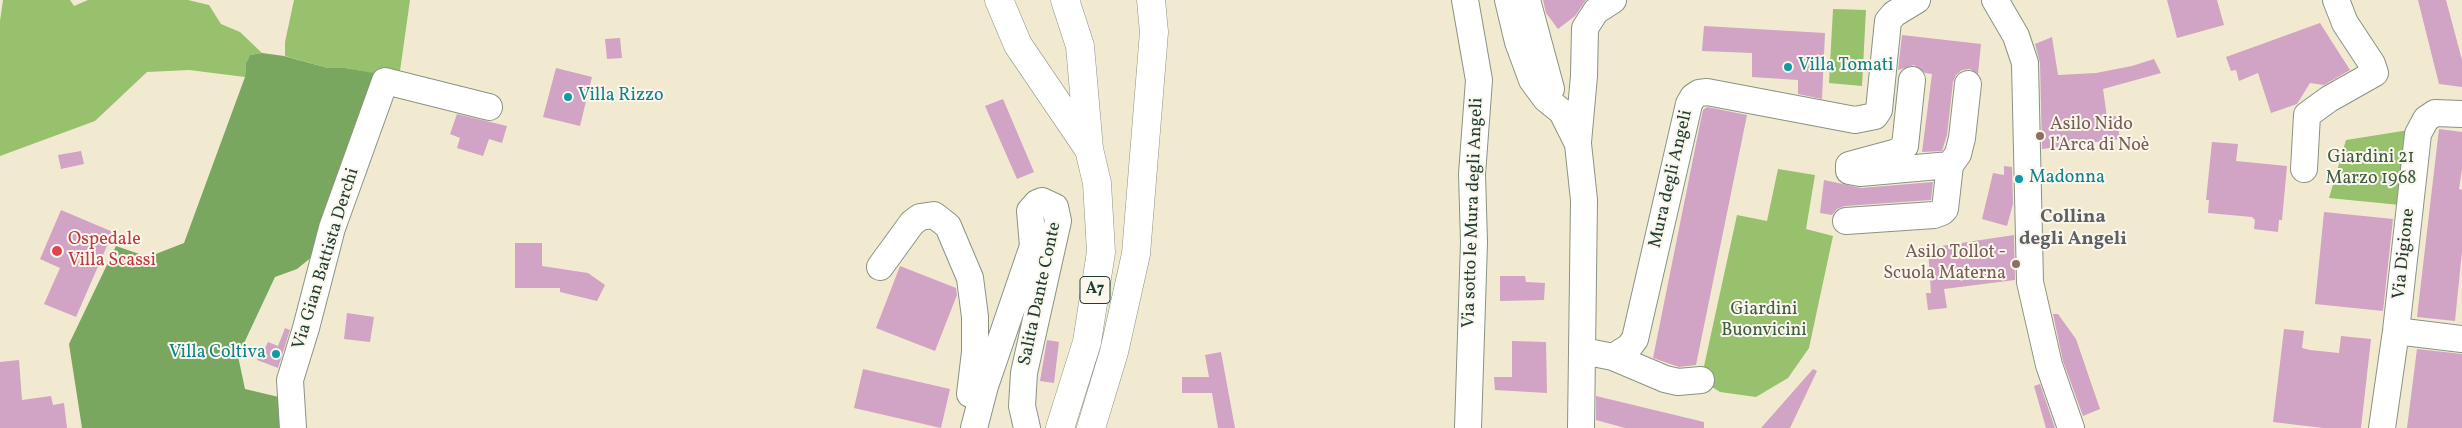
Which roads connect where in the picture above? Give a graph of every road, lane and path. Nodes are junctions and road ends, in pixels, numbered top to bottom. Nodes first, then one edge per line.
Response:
1 (999, 0) edge
2 (1066, 0) edge
3 (1151, 0) edge
4 (1465, 0) edge
5 (1508, 0) edge
6 (1527, 0) edge
7 (1613, 0) edge
8 (1917, 0) edge
9 (1995, 0) edge
10 (2336, 0) edge
11 (1882, 77) junction
12 (1968, 84) dead end
13 (1556, 106) junction
14 (489, 107) dead end
15 (2462, 114) edge
16 (1578, 144) junction
17 (1089, 149) junction
18 (1950, 165) junction
19 (2304, 170) dead end
20 (1846, 221) dead end
21 (880, 267) dead end
22 (2396, 331) junction
23 (2462, 339) edge
24 (1583, 351) junction
25 (1613, 357) junction
26 (1690, 381) dead end
27 (293, 428) edge
28 (960, 428) edge
29 (974, 428) edge
30 (1027, 428) edge
31 (1060, 428) edge
32 (1091, 428) edge
33 (1468, 428) edge
34 (1581, 428) edge
35 (2071, 428) edge
36 (2382, 428) edge

1 - 17 highway, A7
2 - 17 highway, A7
3 - 32 highway, A7
4 - 33 street, Via sotto le Mura degli Angeli
5 - 13 street
6 - 13 street
7 - 16 street
8 - 11 street, Mura degli Angeli
9 - 35 street
10 - 19 street
11 - 18 street
11 - 25 street, Mura degli Angeli
12 - 18 street
13 - 16 street
14 - 27 street, Via Gian Battista Derchi
15 - 22 street, Via Digione
16 - 24 street
17 - 31 highway, A7
18 - 20 street
21 - 28 street
22 - 23 street
22 - 36 street, Via Digione
24 - 25 street
24 - 34 street
25 - 26 street
29 - 30 street, Salita Dante Conte

